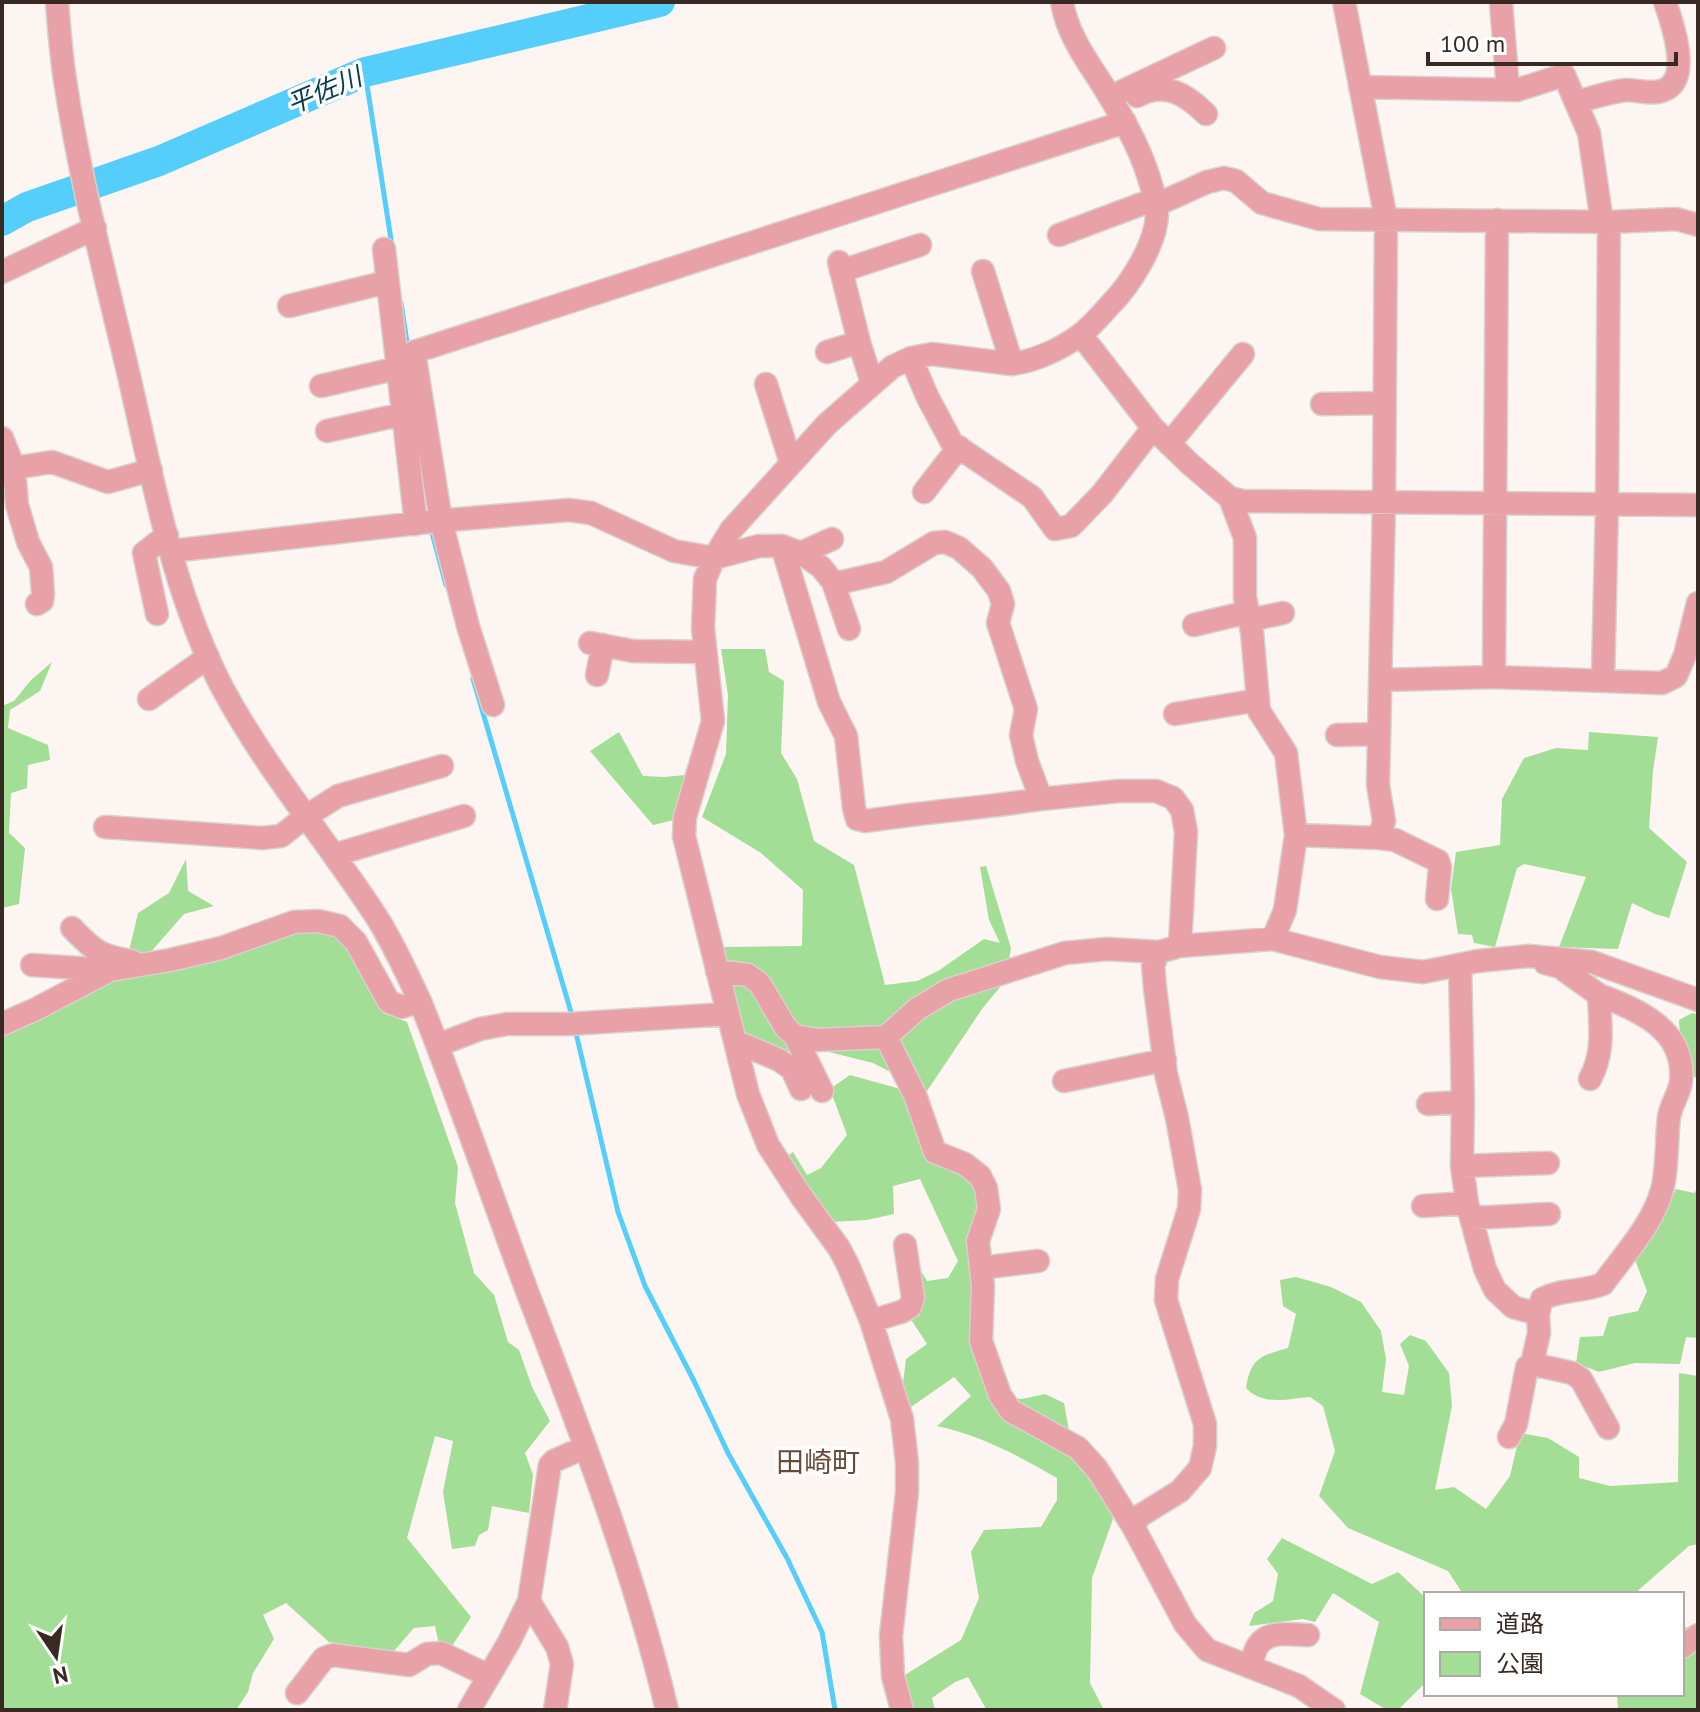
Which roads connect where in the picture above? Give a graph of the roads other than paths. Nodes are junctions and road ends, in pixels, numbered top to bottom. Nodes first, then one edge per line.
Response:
1 (57, 2) edge
2 (1062, 2) edge
3 (1344, 2) edge
4 (1665, 2) edge
5 (1501, 3) edge
6 (1214, 48) dead end
7 (1360, 87) junction
8 (1508, 89) junction
9 (1576, 102) junction
10 (1117, 109) junction
11 (1206, 114) dead end
12 (1224, 178) junction
13 (1155, 202) junction
14 (1249, 211) dead end
15 (1386, 219) junction
16 (1497, 220) junction
17 (1605, 222) junction
18 (94, 224) junction
19 (1698, 225) edge
20 (1059, 235) dead end
21 (920, 245) dead end
22 (384, 249) dead end
23 (983, 271) dead end
24 (2, 272) edge
25 (387, 282) junction
26 (289, 306) dead end
27 (1081, 335) junction
28 (859, 342) junction
29 (827, 352) dead end
30 (1243, 354) dead end
31 (911, 358) junction
32 (1012, 364) junction
33 (398, 368) junction
34 (872, 383) junction
35 (766, 384) dead end
36 (321, 386) dead end
37 (1384, 403) junction
38 (1322, 404) dead end
39 (403, 414) junction
40 (327, 431) dead end
41 (1161, 436) junction
42 (2, 438) edge
43 (959, 447) junction
44 (791, 463) junction
45 (8, 470) edge
46 (151, 470) junction
47 (924, 492) dead end
48 (1230, 498) junction
49 (1384, 501) junction
50 (1495, 503) junction
51 (1607, 504) junction
52 (1698, 505) edge
53 (429, 522) junction
54 (832, 539) dead end
55 (169, 543) junction
56 (791, 550) junction
57 (714, 558) junction
58 (833, 582) junction
59 (1698, 603) edge
60 (37, 604) dead end
61 (1283, 613) dead end
62 (157, 614) dead end
63 (1249, 616) junction
64 (1194, 625) dead end
65 (849, 629) dead end
66 (705, 652) junction
67 (208, 657) junction
68 (597, 675) dead end
69 (1494, 677) junction
70 (1380, 680) junction
71 (1603, 680) junction
72 (149, 699) dead end
73 (1258, 700) junction
74 (493, 705) dead end
75 (1175, 714) dead end
76 (1379, 734) junction
77 (1337, 735) dead end
78 (442, 766) dead end
79 (1041, 799) junction
80 (464, 816) dead end
81 (305, 817) junction
82 (105, 827) dead end
83 (1296, 835) junction
84 (1379, 838) junction
85 (334, 855) junction
86 (1437, 899) dead end
87 (72, 928) dead end
88 (1273, 939) junction
89 (1169, 949) junction
90 (1529, 956) junction
91 (149, 963) junction
92 (32, 965) dead end
93 (1460, 965) junction
94 (110, 970) junction
95 (717, 971) junction
96 (1599, 995) junction
97 (1698, 1000) edge
98 (420, 1001) junction
99 (727, 1014) junction
100 (2, 1024) edge
101 (795, 1036) junction
102 (886, 1037) junction
103 (735, 1041) junction
104 (438, 1045) junction
105 (1165, 1060) junction
106 (1590, 1079) dead end
107 (1064, 1081) dead end
108 (1463, 1102) junction
109 (1428, 1104) dead end
110 (1548, 1163) dead end
111 (1462, 1166) junction
112 (1423, 1206) dead end
113 (1469, 1211) junction
114 (1549, 1214) dead end
115 (905, 1245) dead end
116 (1031, 1266) dead end
117 (981, 1272) junction
118 (1538, 1314) junction
119 (871, 1321) junction
120 (1532, 1364) junction
121 (1608, 1428) dead end
122 (1509, 1437) dead end
123 (585, 1447) junction
124 (1134, 1528) junction
125 (529, 1601) junction
126 (1308, 1635) dead end
127 (1250, 1667) junction
128 (489, 1676) junction
129 (297, 1693) dead end
130 (469, 1710) edge
131 (555, 1710) edge
132 (667, 1710) edge
133 (902, 1710) edge
134 (1334, 1710) edge

1 - 18 street
2 - 10 street
3 - 7 street
4 - 9 street
5 - 8 street
6 - 10 street
7 - 8 street
7 - 15 street
8 - 9 street
9 - 17 street
10 - 11 street
10 - 13 street
10 - 53 street
12 - 13 street
12 - 14 street
12 - 15 street
13 - 20 street
13 - 27 street
15 - 16 street
15 - 37 street
16 - 17 street
16 - 50 street
17 - 19 street
17 - 51 street
18 - 24 street
18 - 46 street
21 - 28 street
22 - 25 street
23 - 32 street
25 - 26 street
25 - 33 street
27 - 32 street
27 - 41 street
28 - 29 street
28 - 34 street
30 - 41 street
31 - 32 street
31 - 34 street
31 - 43 street
33 - 36 street
33 - 39 street
34 - 44 street
35 - 44 street
37 - 38 street
37 - 49 street
39 - 40 street
39 - 53 street
41 - 43 street
41 - 48 street
42 - 45 street
43 - 47 street
44 - 57 street
45 - 46 street
45 - 60 street
46 - 55 street
48 - 49 street
48 - 63 street
49 - 50 street
49 - 70 street
50 - 51 street
50 - 69 street
51 - 52 street
51 - 71 street
53 - 55 street
53 - 57 street
53 - 74 street
54 - 56 street
55 - 62 street
55 - 67 street
56 - 57 street
56 - 58 street
56 - 79 street
57 - 66 street
58 - 65 street
58 - 79 street
59 - 71 street
61 - 63 street
63 - 64 street
63 - 73 street
66 - 68 street
66 - 95 street
67 - 72 street
67 - 81 street
69 - 70 street
69 - 71 street
70 - 76 street
73 - 75 street
73 - 83 street
76 - 77 street
76 - 84 street
78 - 81 street
79 - 89 street
80 - 85 street
81 - 82 street
81 - 85 street
83 - 84 street
83 - 88 street
84 - 86 street
85 - 98 street
87 - 91 street
88 - 89 street
88 - 93 street
89 - 102 street
89 - 105 street
90 - 93 street
90 - 96 street
90 - 97 street
91 - 94 street
91 - 98 street
92 - 94 street
93 - 108 street
94 - 100 street
95 - 99 street
95 - 101 street
96 - 106 street
96 - 118 street
98 - 104 street
99 - 103 street
99 - 104 street
101 - 102 street
101 - 103 street
102 - 117 street
103 - 119 street
104 - 123 street
105 - 107 street
105 - 124 street
108 - 109 street
108 - 111 street
110 - 111 street
111 - 113 street
112 - 113 street
113 - 114 street
113 - 118 street
115 - 119 street
116 - 117 street
117 - 124 street
118 - 120 street
119 - 133 street
120 - 121 street
120 - 122 street
123 - 125 street
123 - 132 street
124 - 127 street
125 - 128 street
125 - 131 street
126 - 127 street
127 - 134 street
128 - 129 street
128 - 130 street

